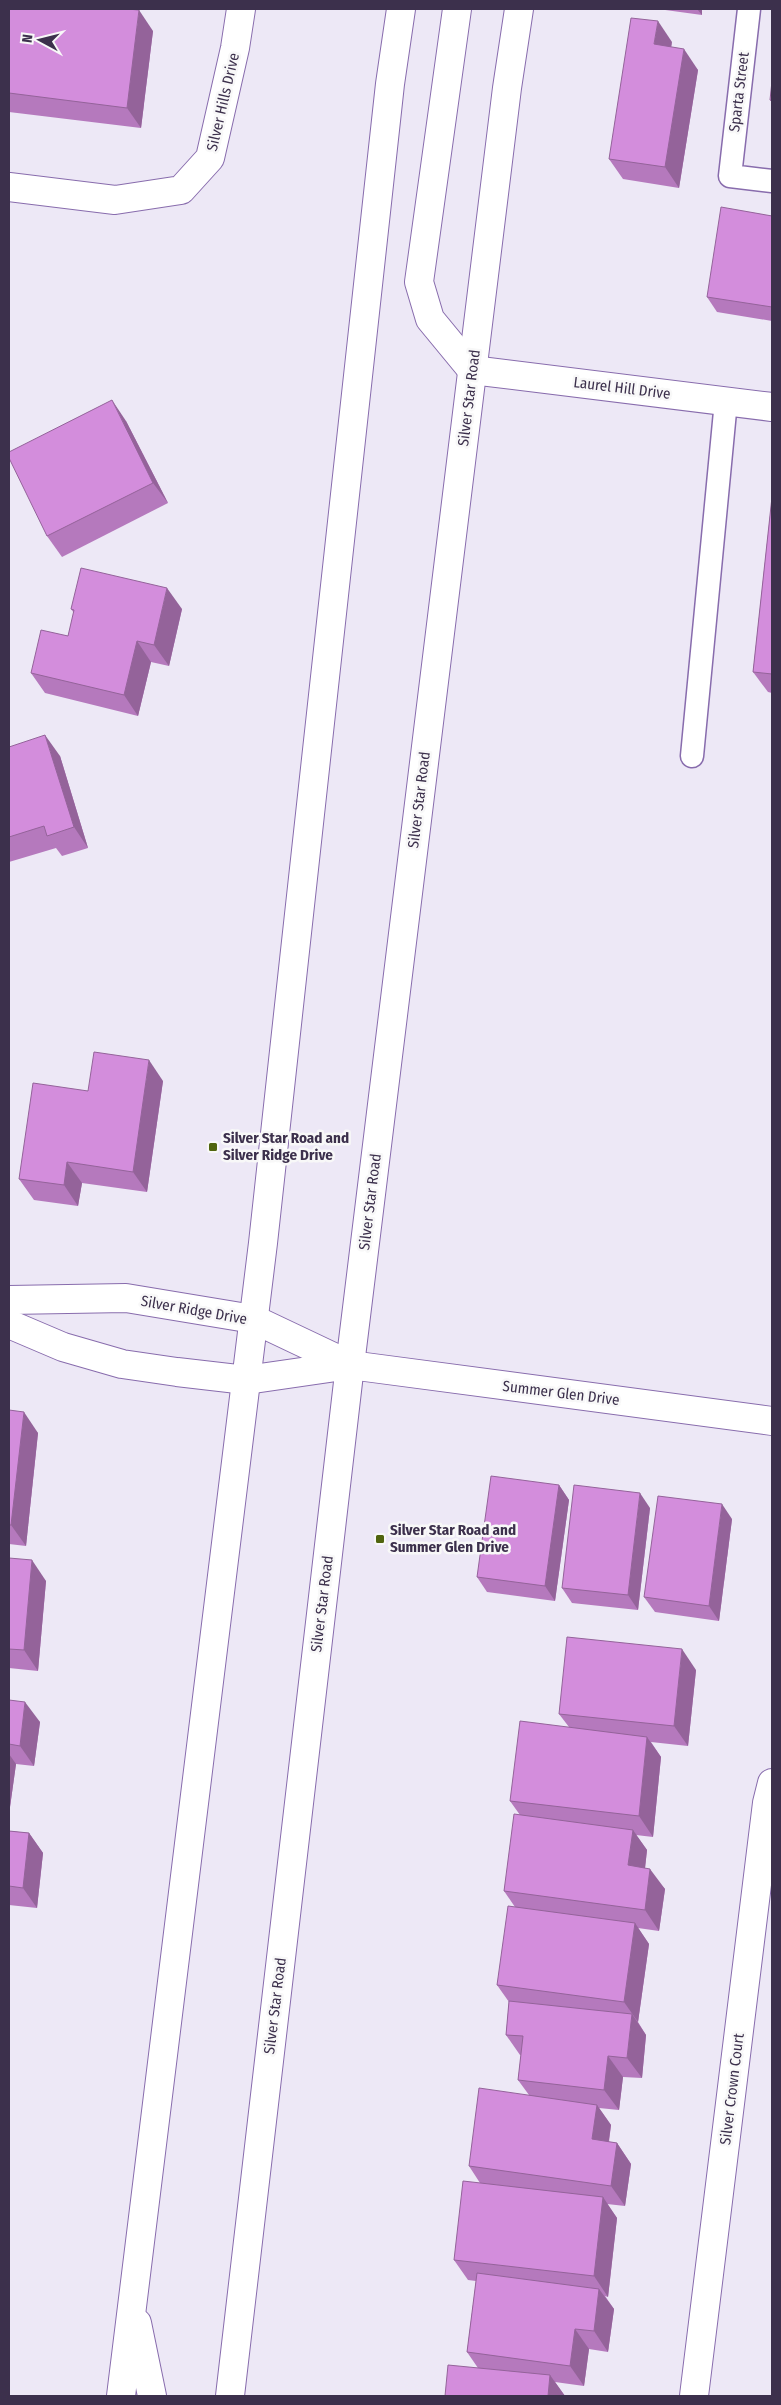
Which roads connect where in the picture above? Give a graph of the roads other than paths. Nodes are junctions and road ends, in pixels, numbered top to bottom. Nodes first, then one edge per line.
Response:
1 (241, 9) edge
2 (401, 9) edge
3 (457, 9) edge
4 (519, 9) edge
5 (749, 9) edge
6 (772, 181) edge
7 (9, 187) edge
8 (472, 370) junction
9 (726, 401) junction
10 (772, 407) edge
11 (692, 756) dead end
12 (9, 1300) edge
13 (253, 1319) junction
14 (9, 1324) edge
15 (350, 1365) junction
16 (246, 1380) junction
17 (772, 1421) edge
18 (772, 1783) edge
19 (133, 2302) junction
20 (121, 2396) edge
21 (152, 2396) edge
22 (230, 2396) edge
23 (694, 2396) edge

1 - 7 main road, Silver Hills Drive
2 - 13 main road
3 - 8 main road
4 - 8 main road, Silver Star Road
5 - 6 lane, Sparta Street
8 - 9 main road, Laurel Hill Drive
8 - 15 main road, Silver Star Road
9 - 10 main road, Laurel Hill Drive
9 - 11 lane
12 - 13 main road, Silver Ridge Drive
13 - 15 main road, Silver Ridge Drive
13 - 16 main road
14 - 16 main road
15 - 16 main road
15 - 17 main road, Summer Glen Drive
15 - 22 main road, Silver Star Road
16 - 19 main road
18 - 23 main road, Silver Crown Court
19 - 20 main road
19 - 21 main road

